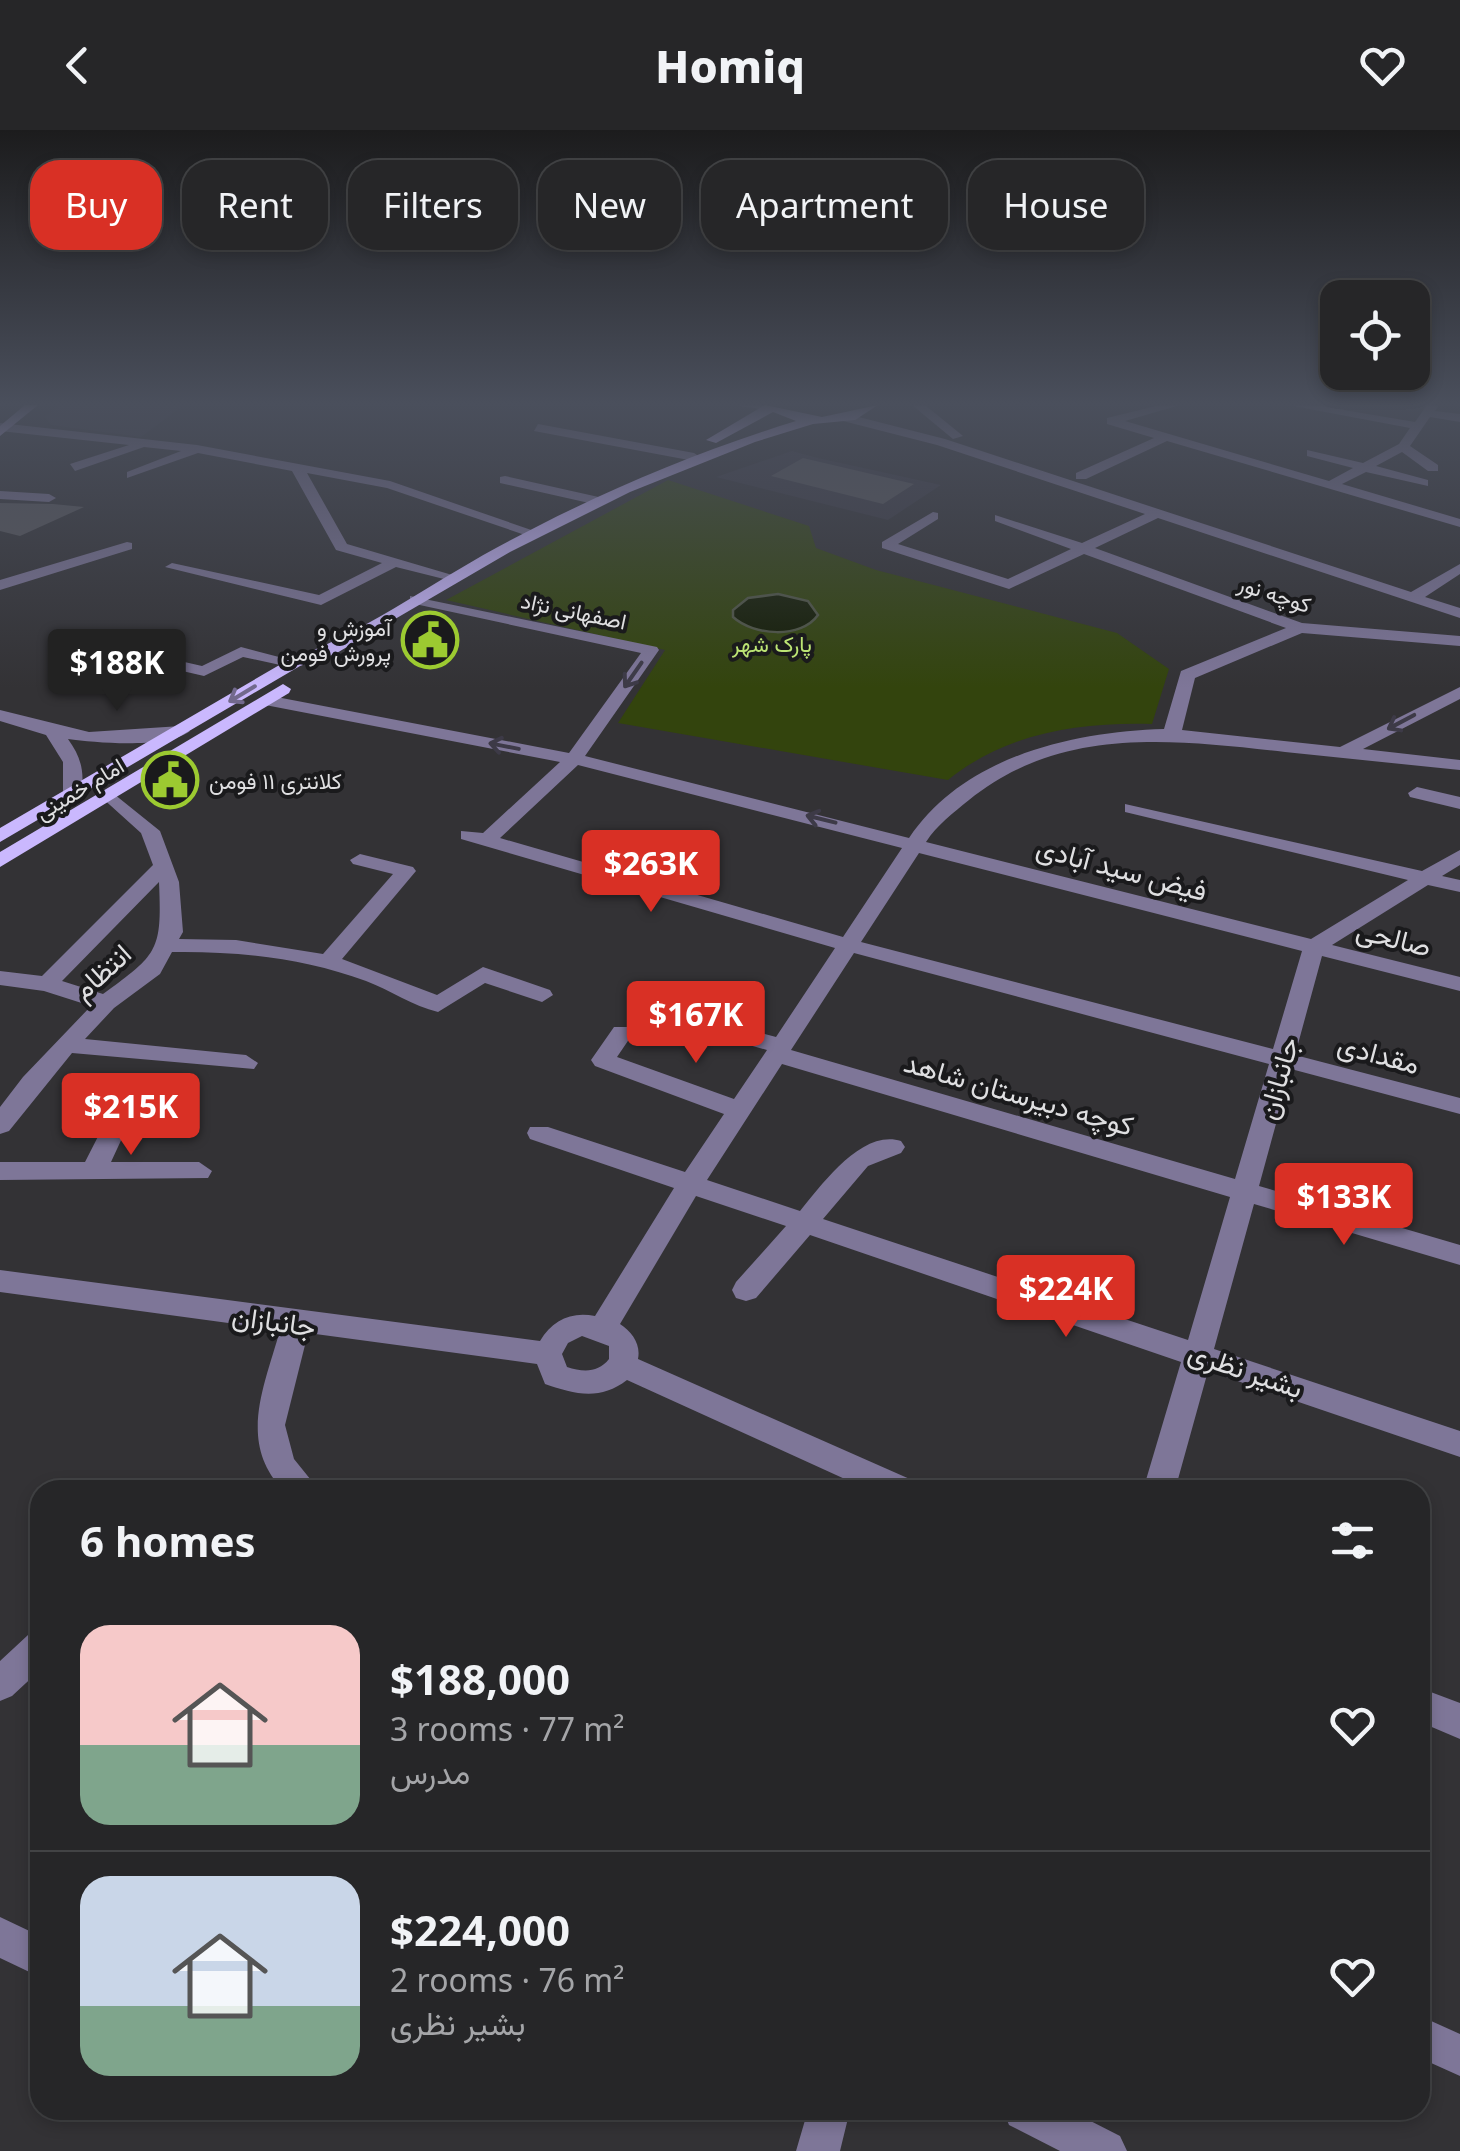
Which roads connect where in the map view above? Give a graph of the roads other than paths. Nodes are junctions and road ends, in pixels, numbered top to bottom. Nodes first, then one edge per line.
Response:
1 (315, 499) edge
2 (433, 499) edge
3 (591, 499) edge
4 (602, 499) edge
5 (1115, 499) edge
6 (1149, 499) edge
7 (1379, 499) edge
8 (598, 501) junction
9 (1157, 513) junction
10 (934, 516) dead end
11 (1000, 518) dead end
12 (1460, 523) edge
13 (879, 524) dead end
14 (907, 532) junction
15 (533, 533) junction
16 (126, 546) dead end
17 (1084, 548) junction
18 (394, 562) junction
19 (172, 567) dead end
20 (1460, 568) edge
21 (452, 578) junction
22 (0, 585) edge
23 (1421, 593) junction
24 (415, 599) junction
25 (1460, 599) edge
26 (1460, 612) edge
27 (1300, 628) junction
28 (1460, 642) edge
29 (106, 649) dead end
30 (329, 651) junction
31 (294, 663) junction
32 (266, 700) junction
33 (1455, 700) edge
34 (0, 715) edge
35 (181, 731) junction
36 (1172, 734) junction
37 (55, 735) junction
38 (1342, 753) junction
39 (574, 759) junction
40 (1460, 765) edge
41 (1417, 793) dead end
42 (72, 794) junction
43 (109, 796) junction
44 (1460, 803) edge
45 (1132, 808) dead end
46 (0, 836) edge
47 (916, 842) junction
48 (1460, 856) edge
49 (360, 860) dead end
50 (0, 861) edge
51 (163, 866) junction
52 (1425, 878) junction
53 (1460, 886) edge
54 (848, 945) junction
55 (164, 946) junction
56 (1314, 947) junction
57 (330, 960) junction
58 (0, 978) edge
59 (47, 984) junction
60 (1460, 984) edge
61 (542, 995) dead end
62 (106, 1003) junction
63 (658, 1012) dead end
64 (622, 1032) dead end
65 (67, 1045) junction
66 (779, 1050) junction
67 (1282, 1058) junction
68 (246, 1063) dead end
69 (1460, 1106) edge
70 (738, 1110) junction
71 (118, 1121) dead end
72 (0, 1125) edge
73 (539, 1133) dead end
74 (892, 1147) dead end
75 (0, 1170) edge
76 (94, 1170) junction
77 (198, 1172) dead end
78 (690, 1186) junction
79 (1245, 1188) junction
80 (806, 1224) junction
81 (1460, 1254) edge
82 (0, 1282) edge
83 (746, 1290) dead end
84 (296, 1323) junction
85 (604, 1326) junction
86 (1198, 1352) junction
87 (548, 1354) junction
88 (623, 1365) junction
89 (1460, 1444) edge
90 (293, 1480) edge
91 (879, 1480) edge
92 (1162, 1480) edge
93 (30, 1656) edge
94 (0, 1684) edge
95 (1430, 1709) edge
96 (1460, 1721) edge
97 (0, 1937) edge
98 (30, 1952) edge
99 (1430, 2042) edge
100 (1460, 2055) edge
101 (826, 2120) edge
102 (1044, 2120) edge
103 (818, 2151) edge
104 (1105, 2151) edge

1 - 18 street
2 - 15 street
3 - 8 street
4 - 8 main road, امام خمینی
5 - 9 street
6 - 23 street
7 - 12 street
8 - 15 main road, امام خمینی
9 - 17 street
9 - 23 street
10 - 14 street
11 - 17 street, کوچه نور
13 - 14 street
14 - 17 street
15 - 21 main road, امام خمینی
16 - 22 street
17 - 27 street, کوچه نور
18 - 19 street
18 - 21 street
20 - 23 street
21 - 24 main road, امام خمینی
23 - 25 street
23 - 26 street
24 - 30 main road, امام خمینی
24 -> 39 street, اصفهانی نژاد
27 - 28 street, کوچه نور
27 - 36 street
29 - 31 street
30 - 31 main road, امام خمینی
30 - 32 main road, امام خمینی
31 -> 35 main road, امام خمینی
39 -> 32 street
32 - 43 main road, امام خمینی
33 -> 38 street
34 - 37 street
35 - 37 street
35 - 42 main road, امام خمینی
36 - 38 street
36 - 47 street
37 - 42 street
38 - 40 street
47 -> 39 street
39 - 54 street, مقدادی
41 - 44 street
42 - 46 main road, امام خمینی
43 - 50 main road, امام خمینی
43 - 51 street, انتظام
45 - 52 street
47 - 54 street
47 - 56 street, فیض سید آبادی
48 - 52 street
49 - 57 street
51 - 55 street, انتظام
51 - 59 street
52 - 53 street
52 - 56 street
54 - 66 street
54 - 67 street, مقدادی
55 - 57 street
55 - 62 street, انتظام
56 - 60 street, صالحی
56 - 67 street, جانبازان
57 - 61 street
58 - 59 street
59 - 62 street
62 - 65 street, انتظام
63 - 66 street, کوچه دبیرستان شاهد
64 - 70 street
65 - 68 street
65 - 72 street, انتظام
66 - 70 street
66 - 79 street, کوچه دبیرستان شاهد
67 - 69 street, مقدادی
67 - 79 street, جانبازان
70 - 78 street
71 - 76 street
73 - 78 street, بشیر نظری
74 - 80 street
75 - 76 street
76 - 77 street
78 - 80 street, بشیر نظری
78 - 85 street
79 - 81 street, کوچه دبیرستان شاهد
79 - 86 street, جانبازان
80 - 83 street
80 - 86 street, بشیر نظری
82 - 84 street, جانبازان
84 - 87 street, جانبازان
84 - 90 street
85 - 87 street
85 - 88 street
86 - 89 street, بشیر نظری
86 - 92 street, جانبازان
87 - 88 street
88 - 91 street
93 - 94 street
95 - 96 street
97 - 98 street
99 - 100 street
101 - 103 street
102 - 104 street

